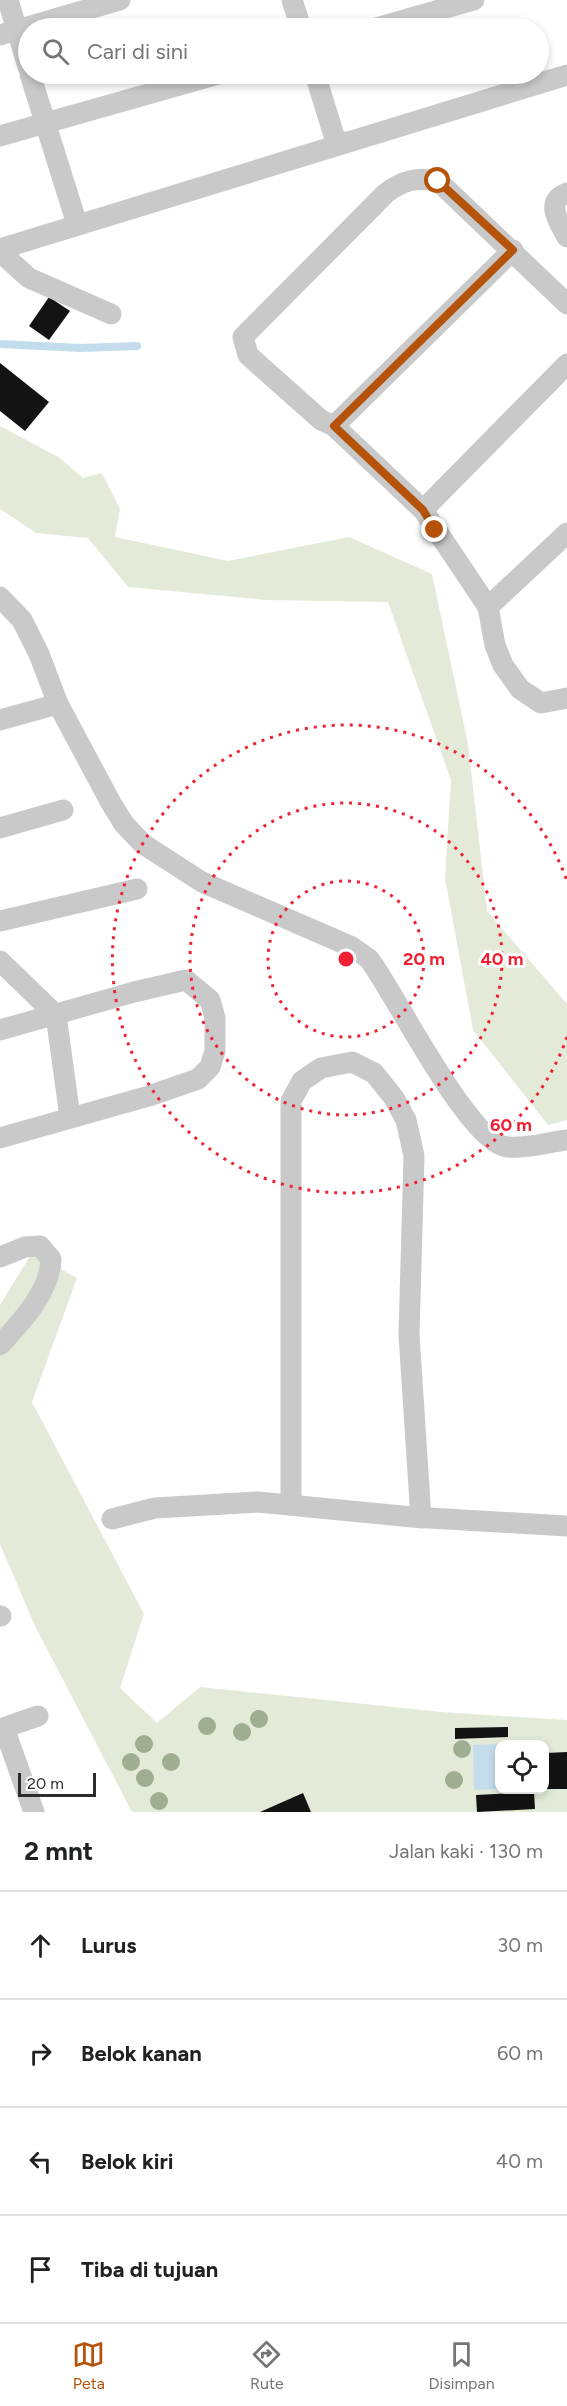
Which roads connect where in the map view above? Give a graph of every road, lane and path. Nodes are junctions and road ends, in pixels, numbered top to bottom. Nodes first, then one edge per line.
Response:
1 (8, 0) edge
2 (120, 0) edge
3 (292, 0) edge
4 (474, 0) edge
5 (59, 18) edge
6 (298, 18) edge
7 (411, 18) edge
8 (9, 33) edge
9 (18, 49) edge
10 (567, 75) edge
11 (549, 80) edge
12 (33, 84) edge
13 (184, 84) edge
14 (318, 84) edge
15 (537, 84) edge
16 (46, 123) junction
17 (0, 136) edge
18 (346, 142) junction
19 (567, 193) edge
20 (76, 224) junction
21 (567, 237) edge
22 (513, 250) junction
23 (0, 251) edge
24 (567, 304) edge
25 (111, 314) dead end
26 (567, 364) edge
27 (334, 426) junction
28 (423, 510) junction
29 (567, 533) edge
30 (0, 597) edge
31 (488, 607) junction
32 (567, 698) edge
33 (58, 704) junction
34 (0, 720) edge
35 (63, 810) dead end
36 (0, 828) edge
37 (137, 890) dead end
38 (0, 921) edge
39 (0, 961) edge
40 (56, 1015) junction
41 (0, 1030) edge
42 (70, 1117) junction
43 (0, 1138) edge
44 (567, 1140) edge
45 (0, 1257) edge
46 (0, 1345) edge
47 (291, 1504) junction
48 (421, 1518) junction
49 (112, 1519) dead end
50 (567, 1526) edge
51 (38, 1716) dead end
52 (2, 1728) edge
53 (34, 1812) edge

1 - 8 street
2 - 5 street
3 - 6 street
4 - 7 street
8 - 9 street
10 - 11 street
12 - 16 street
13 - 16 street
14 - 18 street
15 - 18 street
16 - 17 street
16 - 20 street
18 - 20 street
19 - 21 street
20 - 23 street
22 - 24 street
22 - 27 street
22 - 27 street
23 - 25 street
26 - 28 street
27 - 28 street
28 - 31 street
29 - 31 street
30 - 33 street
31 - 32 street
33 - 34 street
33 - 44 street
35 - 36 street
37 - 38 street
39 - 40 street
40 - 41 street
40 - 42 street
40 - 42 street
42 - 43 street
45 - 46 street
47 - 48 street
47 - 48 street
47 - 49 street
48 - 50 street
51 - 52 street
52 - 53 street

